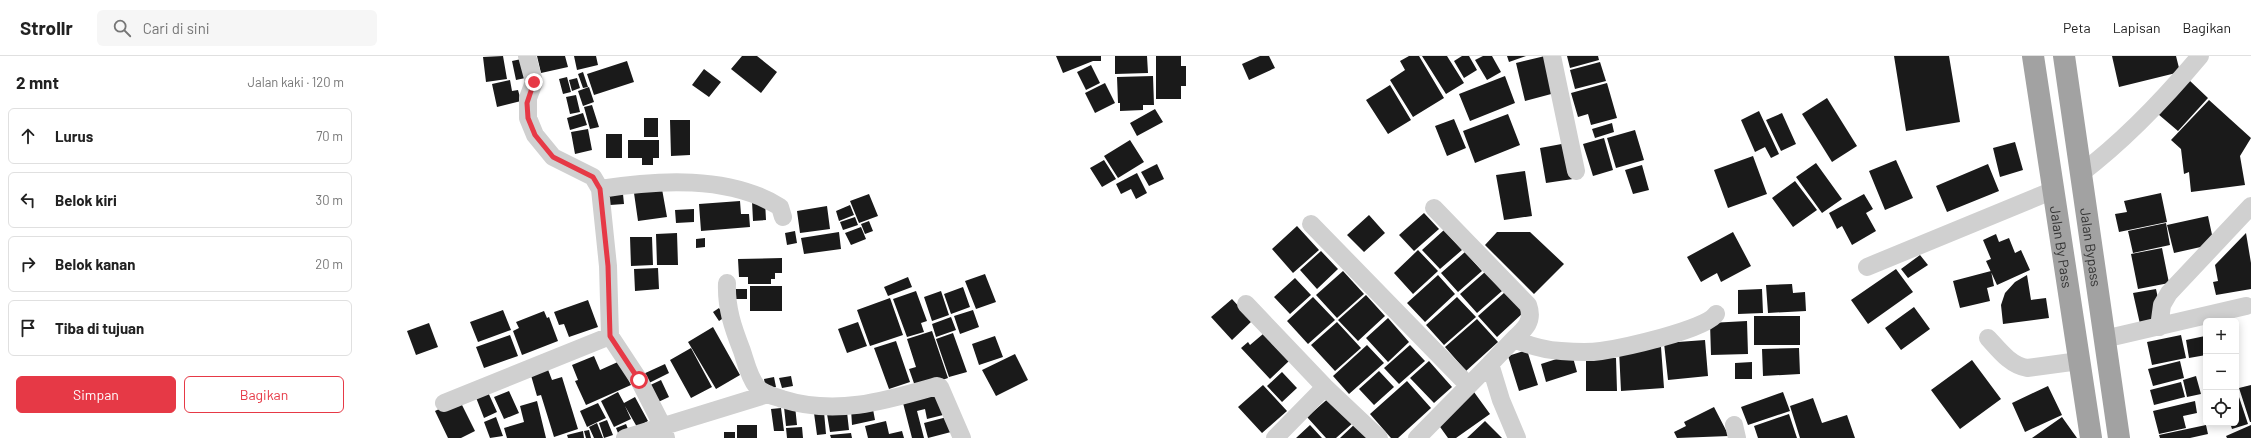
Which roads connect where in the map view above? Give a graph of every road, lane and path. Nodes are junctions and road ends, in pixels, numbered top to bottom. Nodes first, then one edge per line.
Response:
1 (527, 56) edge
2 (1552, 56) edge
3 (2033, 56) edge
4 (2064, 56) edge
5 (2200, 56) edge
6 (1576, 171) dead end
7 (2080, 174) junction
8 (600, 189) junction
9 (2054, 190) junction
10 (2251, 206) edge
11 (1434, 208) dead end
12 (783, 217) dead end
13 (1311, 224) dead end
14 (1867, 267) dead end
15 (727, 283) dead end
16 (1246, 304) dead end
17 (2246, 306) dead end
18 (1716, 314) dead end
19 (2159, 327) junction
20 (610, 336) junction
21 (1988, 338) dead end
22 (1514, 339) junction
23 (2104, 339) junction
24 (2079, 361) junction
25 (1490, 364) junction
26 (1468, 385) junction
27 (1325, 387) junction
28 (768, 394) junction
29 (444, 403) dead end
30 (664, 433) edge
31 (625, 438) edge
32 (962, 438) edge
33 (1275, 438) edge
34 (1379, 438) edge
35 (1417, 438) edge
36 (1517, 438) edge
37 (2091, 438) edge
38 (2119, 438) edge

1 - 8 street
2 - 6 street
3 - 9 highway, Jalan By Pass
4 - 7 highway, Jalan Bypass
5 - 7 street
7 - 23 highway, Jalan Bypass
8 - 12 street
8 - 20 street
9 - 14 street
9 - 24 highway, Jalan By Pass
10 - 19 street
11 - 22 street
13 - 26 street
15 - 28 street
16 - 27 street
17 - 19 street
18 - 22 street
19 - 23 street
20 - 29 street
20 - 30 street
21 - 24 street
22 - 25 street
23 - 38 highway, Jalan Bypass
24 - 37 highway, Jalan By Pass
25 - 26 street
25 - 36 street
26 - 35 street
27 - 33 street
27 - 34 street
28 - 30 street
28 - 32 street
30 - 31 street

